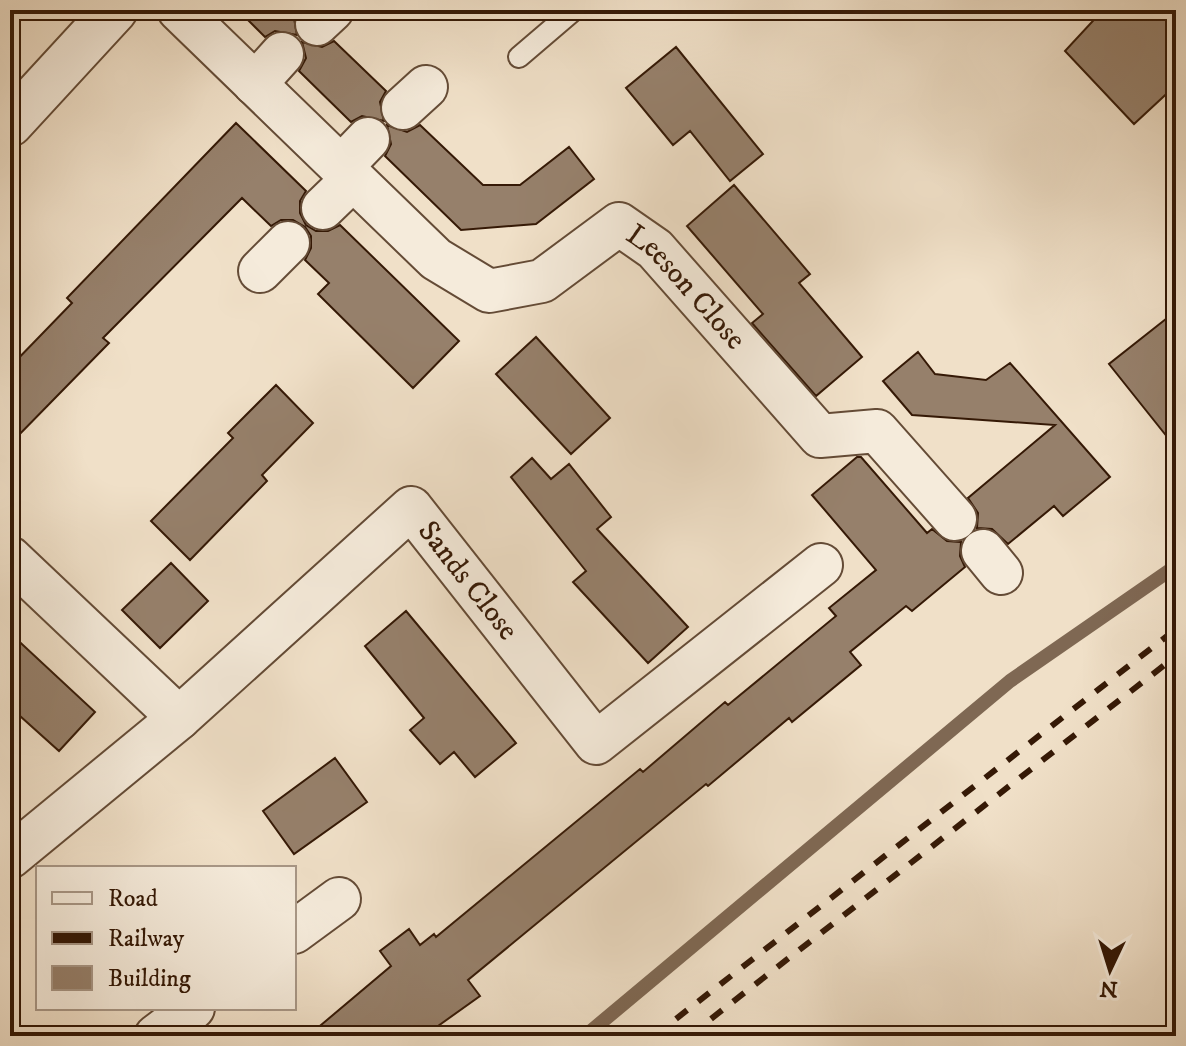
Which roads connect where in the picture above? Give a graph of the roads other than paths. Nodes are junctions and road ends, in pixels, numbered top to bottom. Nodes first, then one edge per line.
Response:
1 (115, 10) edge
2 (179, 10) edge
3 (574, 10) edge
4 (519, 57) dead end
5 (10, 124) edge
6 (354, 162) junction
7 (323, 208) dead end
8 (955, 519) dead end
9 (10, 558) edge
10 (821, 565) dead end
11 (179, 718) junction
12 (10, 857) edge
13 (339, 899) dead end
14 (296, 931) edge
15 (190, 1010) edge
16 (156, 1036) edge

1 - 5 street
2 - 6 street, Leeson Close
3 - 4 lane
6 - 7 street
6 - 8 street, Leeson Close
9 - 11 street
10 - 11 street, Sands Close
11 - 12 street
13 - 14 street
15 - 16 street

